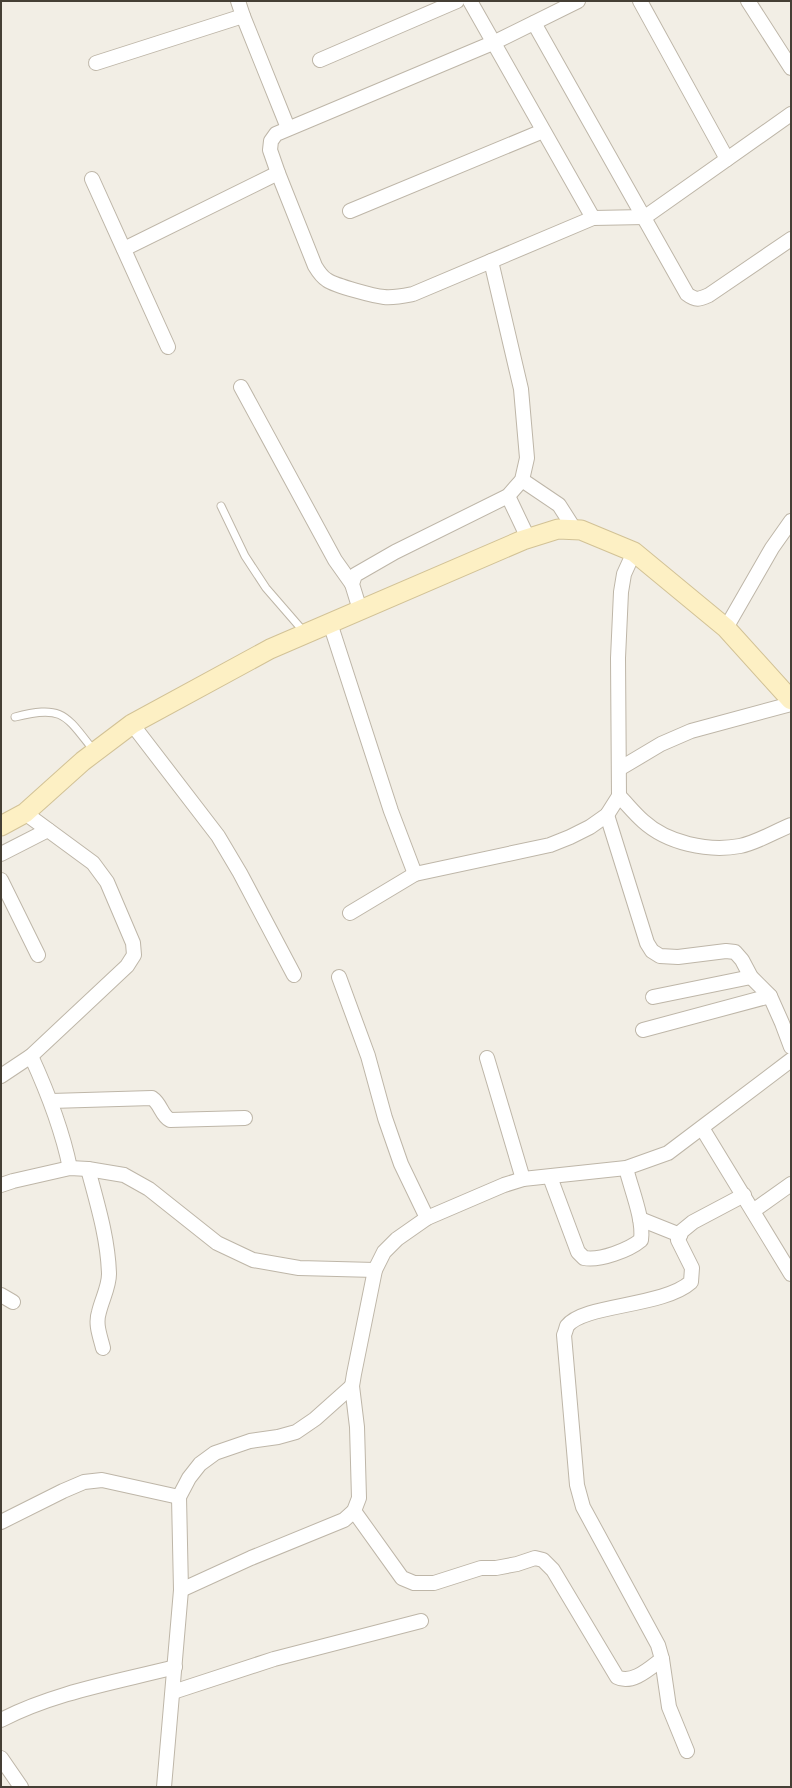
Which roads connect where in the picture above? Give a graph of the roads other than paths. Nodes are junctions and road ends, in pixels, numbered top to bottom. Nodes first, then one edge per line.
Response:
1 (238, 1) edge
2 (457, 1) edge
3 (470, 1) edge
4 (578, 1) edge
5 (640, 1) edge
6 (748, 1) edge
7 (243, 16) junction
8 (534, 23) junction
9 (494, 42) junction
10 (787, 53) edge
11 (320, 60) dead end
12 (96, 63) dead end
13 (791, 68) edge
14 (791, 114) edge
15 (288, 128) junction
16 (543, 131) junction
17 (727, 158) junction
18 (278, 173) junction
19 (92, 179) dead end
20 (350, 211) dead end
21 (644, 217) junction
22 (593, 218) junction
23 (791, 239) edge
24 (124, 249) junction
25 (491, 261) junction
26 (168, 347) dead end
27 (241, 387) dead end
28 (522, 480) junction
29 (508, 496) junction
30 (221, 506) dead end
31 (791, 521) edge
32 (575, 530) junction
33 (528, 538) junction
34 (634, 552) junction
35 (352, 584) junction
36 (360, 610) junction
37 (330, 623) junction
38 (726, 628) junction
39 (306, 634) junction
40 (791, 700) edge
41 (791, 704) edge
42 (15, 717) dead end
43 (132, 724) junction
44 (96, 752) junction
45 (619, 769) junction
46 (620, 796) junction
47 (25, 813) junction
48 (607, 815) junction
49 (791, 825) edge
50 (1, 826) edge
51 (48, 830) junction
52 (1, 854) edge
53 (415, 874) junction
54 (1, 880) edge
55 (350, 913) dead end
56 (38, 955) dead end
57 (294, 975) dead end
58 (339, 977) dead end
59 (751, 977) junction
60 (770, 996) junction
61 (653, 997) dead end
62 (643, 1030) dead end
63 (791, 1047) edge
64 (31, 1056) junction
65 (487, 1058) dead end
66 (791, 1060) edge
67 (1, 1076) edge
68 (51, 1101) junction
69 (245, 1118) dead end
70 (702, 1128) junction
71 (70, 1168) junction
72 (626, 1168) junction
73 (88, 1169) junction
74 (550, 1177) junction
75 (523, 1179) junction
76 (791, 1184) edge
77 (1, 1185) edge
78 (744, 1195) junction
79 (753, 1211) junction
80 (427, 1218) junction
81 (640, 1219) junction
82 (680, 1235) junction
83 (374, 1270) junction
84 (791, 1274) edge
85 (103, 1348) dead end
86 (352, 1386) junction
87 (179, 1497) junction
88 (354, 1511) junction
89 (1, 1522) edge
90 (181, 1590) junction
91 (421, 1622) dead end
92 (662, 1659) junction
93 (175, 1667) junction
94 (173, 1692) junction
95 (1, 1720) edge
96 (687, 1751) dead end
97 (1, 1758) edge
98 (21, 1787) edge
99 (164, 1787) edge

1 - 7 street
2 - 11 street
3 - 9 street
4 - 8 street
5 - 17 street
6 - 10 street
7 - 12 street
7 - 15 street
8 - 9 street
8 - 21 street
9 - 15 street
9 - 16 street
10 - 13 street
14 - 17 street
15 - 18 street
16 - 20 street
16 - 22 street
17 - 21 street
18 - 24 street
18 - 25 street
19 - 24 street
21 - 22 street
21 - 23 street
22 - 25 street
24 - 26 street
25 - 28 street
27 - 35 street
28 - 29 street
28 - 32 street
29 - 33 street
29 - 35 street
30 - 39 lane
31 - 38 street
32 - 33 street
32 - 34 street
33 - 36 street
34 - 38 street
34 - 45 street
35 - 36 street
36 - 37 street
37 - 39 street
37 - 53 street
38 - 40 street
39 - 43 street
41 - 45 street
42 - 44 lane
43 - 44 street
43 - 57 street
44 - 47 street
45 - 46 street
46 - 48 street
46 - 49 street
47 - 50 street
47 - 51 street
48 - 53 street
48 - 59 street
51 - 52 street
51 - 64 street
53 - 55 street
54 - 56 street
58 - 80 street
59 - 60 street
59 - 61 street
60 - 62 street
60 - 63 street
64 - 67 street
64 - 68 street
65 - 75 street
66 - 70 street
68 - 69 street
68 - 71 street
70 - 72 street
70 - 78 street
71 - 73 street
71 - 77 street
72 - 74 street
72 - 81 street
73 - 83 street
73 - 85 street
74 - 75 street
74 - 81 street
75 - 80 street
76 - 79 street
78 - 79 street
78 - 82 street
79 - 84 street
80 - 83 street
81 - 82 street
82 - 92 street
83 - 86 street
86 - 87 street
86 - 88 street
87 - 89 street
87 - 90 street
88 - 90 street
88 - 92 street
90 - 93 street
91 - 94 street
92 - 96 street
93 - 94 street
93 - 95 street
94 - 99 street
97 - 98 street

